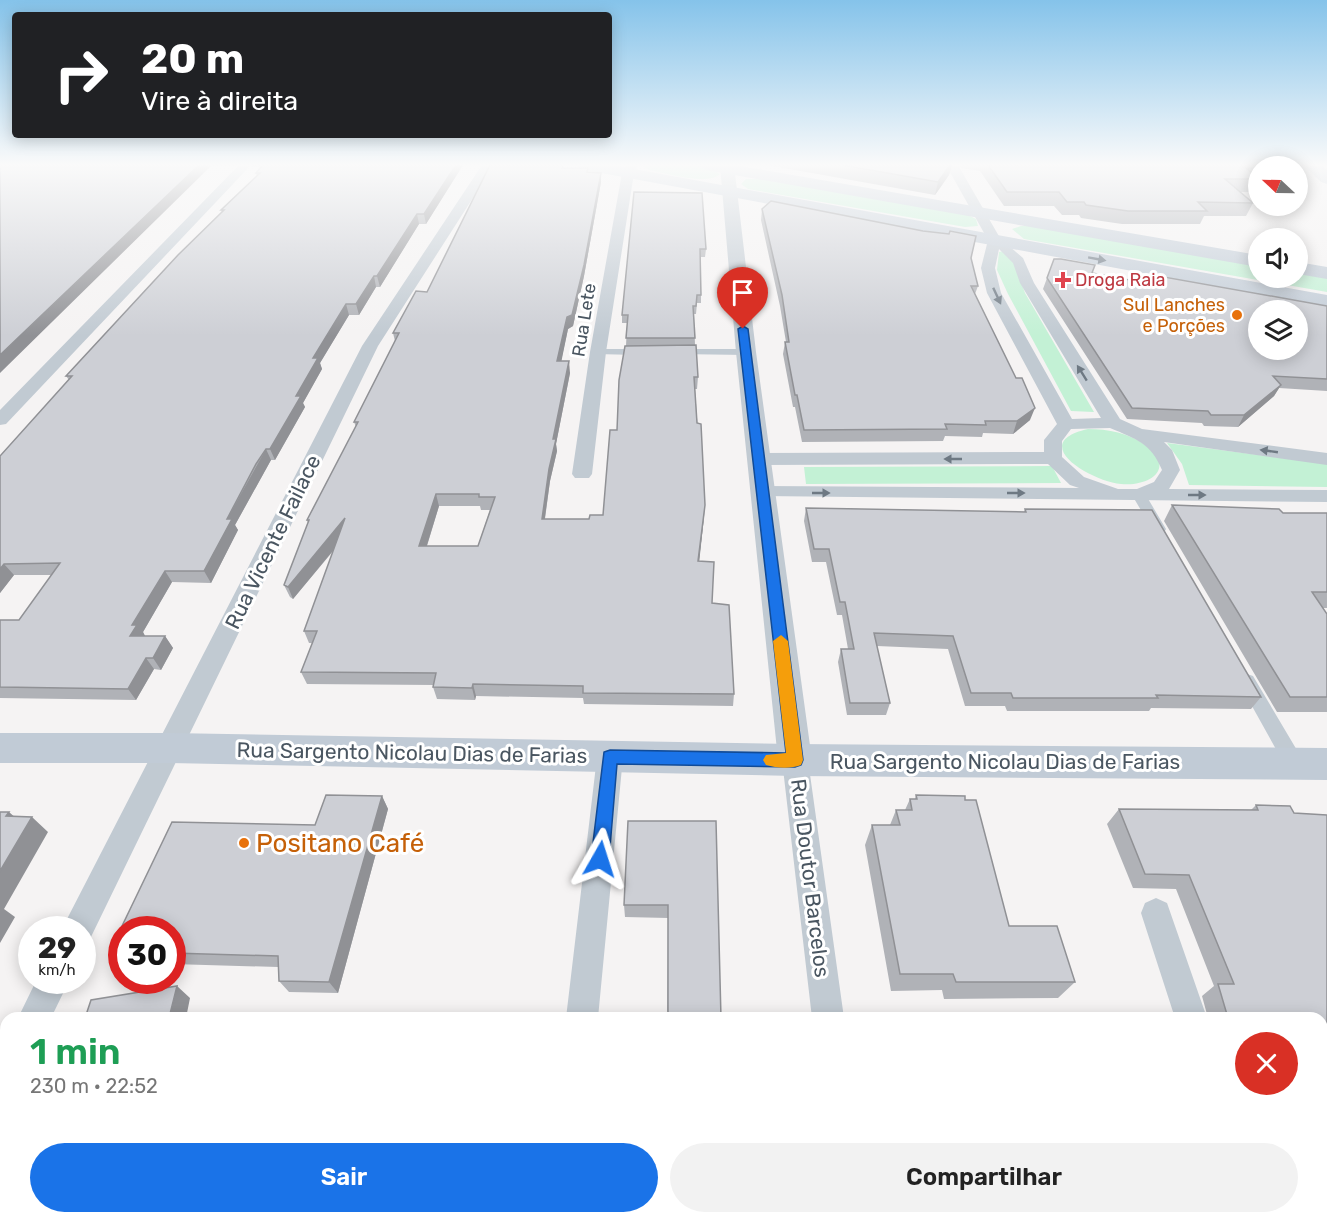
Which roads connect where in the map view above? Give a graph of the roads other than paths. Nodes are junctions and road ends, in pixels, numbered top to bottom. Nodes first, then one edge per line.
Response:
1 (189, 222) edge
2 (451, 222) edge
3 (621, 222) edge
4 (733, 222) edge
5 (921, 222) edge
6 (986, 222) edge
7 (1029, 222) edge
8 (995, 240) junction
9 (1248, 259) edge
10 (1308, 270) edge
11 (1327, 273) edge
12 (1327, 301) edge
13 (598, 352) junction
14 (643, 352) edge
15 (666, 352) edge
16 (746, 352) junction
17 (0, 420) edge
18 (1113, 423) junction
19 (1066, 424) junction
20 (1138, 434) junction
21 (1053, 458) junction
22 (758, 459) junction
23 (1327, 459) edge
24 (582, 474) dead end
25 (762, 492) junction
26 (1114, 494) junction
27 (1139, 495) junction
28 (1327, 496) edge
29 (1169, 546) edge
30 (1240, 670) edge
31 (0, 748) edge
32 (170, 748) junction
33 (610, 757) junction
34 (795, 760) junction
35 (1311, 764) edge
36 (1156, 913) dead end
37 (85, 916) edge
38 (46, 994) edge
39 (37, 1012) edge
40 (583, 1012) edge
41 (827, 1012) edge
42 (1189, 1012) edge

1 - 17 street
2 - 32 street, Rua Vicente Failace
3 - 13 street, Rua Lete
4 - 16 street, Rua Doutor Barcelos
5 - 8 main road
6 - 8 street
7 - 9 main road
8 -> 12 main road
18 -> 8 street
8 -> 19 street
10 - 11 main road
13 - 14 lane
13 - 24 street, Rua Lete
15 - 16 lane
16 - 22 street, Rua Doutor Barcelos
18 - 19 street
18 - 20 street
19 - 21 street
23 -> 20 street
20 - 27 street
21 -> 22 street
21 - 26 street
22 - 25 street, Rua Doutor Barcelos
25 -> 26 street
25 - 34 street, Rua Doutor Barcelos
26 - 27 street
27 -> 28 street
27 - 29 street
30 - 35 street
31 - 32 main road, Rua Sargento Nicolau Dias de Farias
32 - 33 main road, Rua Sargento Nicolau Dias de Farias
32 - 37 street, Rua Vicente Failace
33 - 34 main road, Rua Sargento Nicolau Dias de Farias
33 - 40 street
34 - 35 main road, Rua Sargento Nicolau Dias de Farias
34 - 41 street, Rua Doutor Barcelos
36 - 42 street
38 - 39 street

